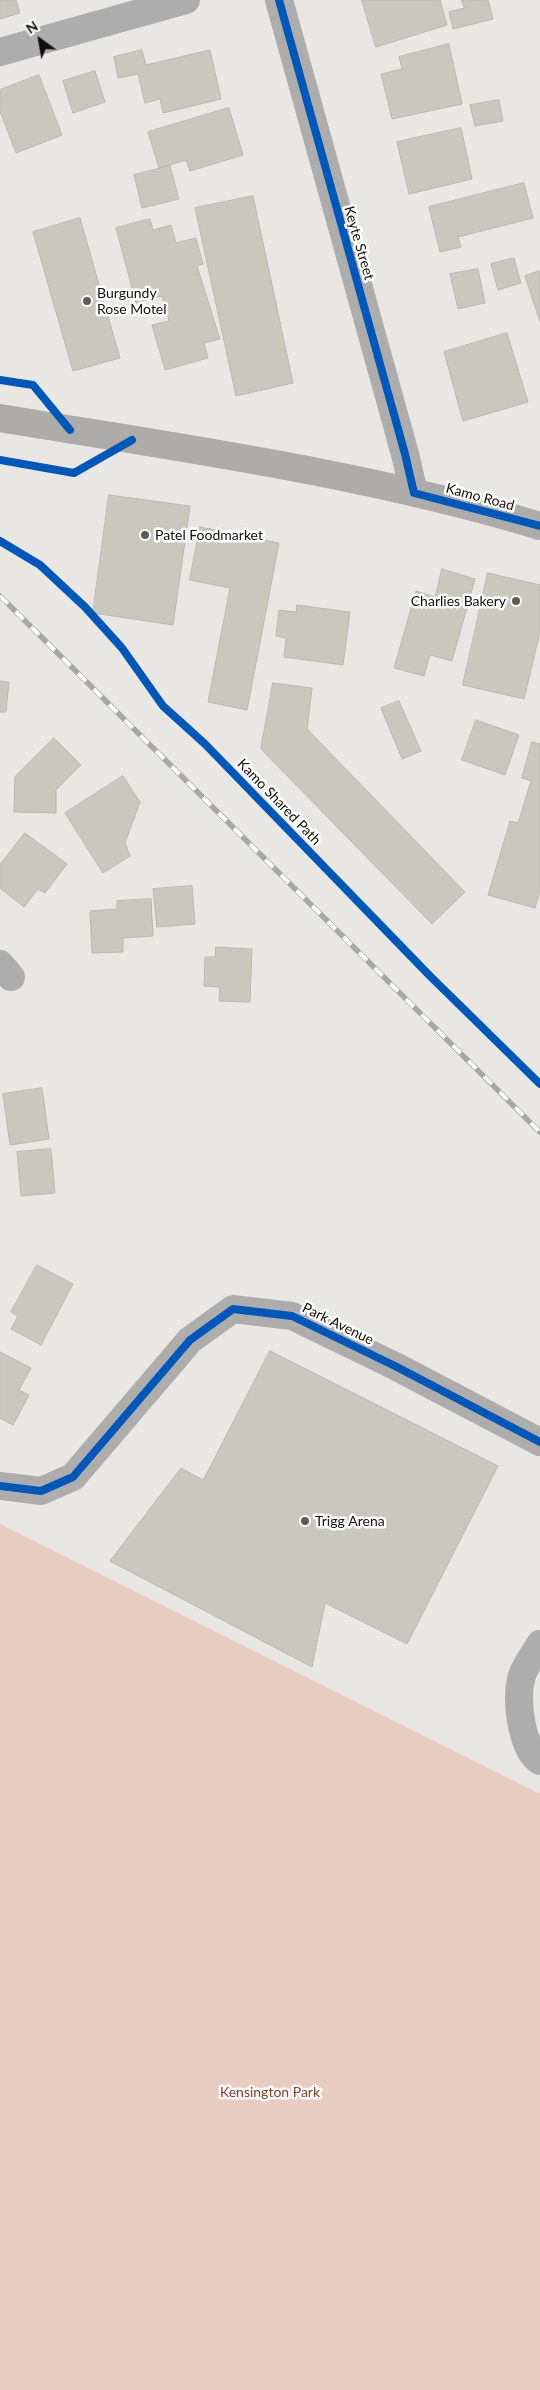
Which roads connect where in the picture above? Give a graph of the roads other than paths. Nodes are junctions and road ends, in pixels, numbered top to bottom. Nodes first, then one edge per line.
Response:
1 (186, 0) edge
2 (279, 0) edge
3 (0, 52) edge
4 (0, 418) edge
5 (414, 492) junction
6 (540, 526) edge
7 (540, 1442) edge
8 (0, 1486) edge
9 (540, 1644) edge
10 (540, 1761) edge

1 - 3 street
2 - 5 street, Keyte Street
4 - 5 main road, Kamo Road
5 - 6 main road, Kamo Road
7 - 8 street, Park Avenue
9 - 10 street

